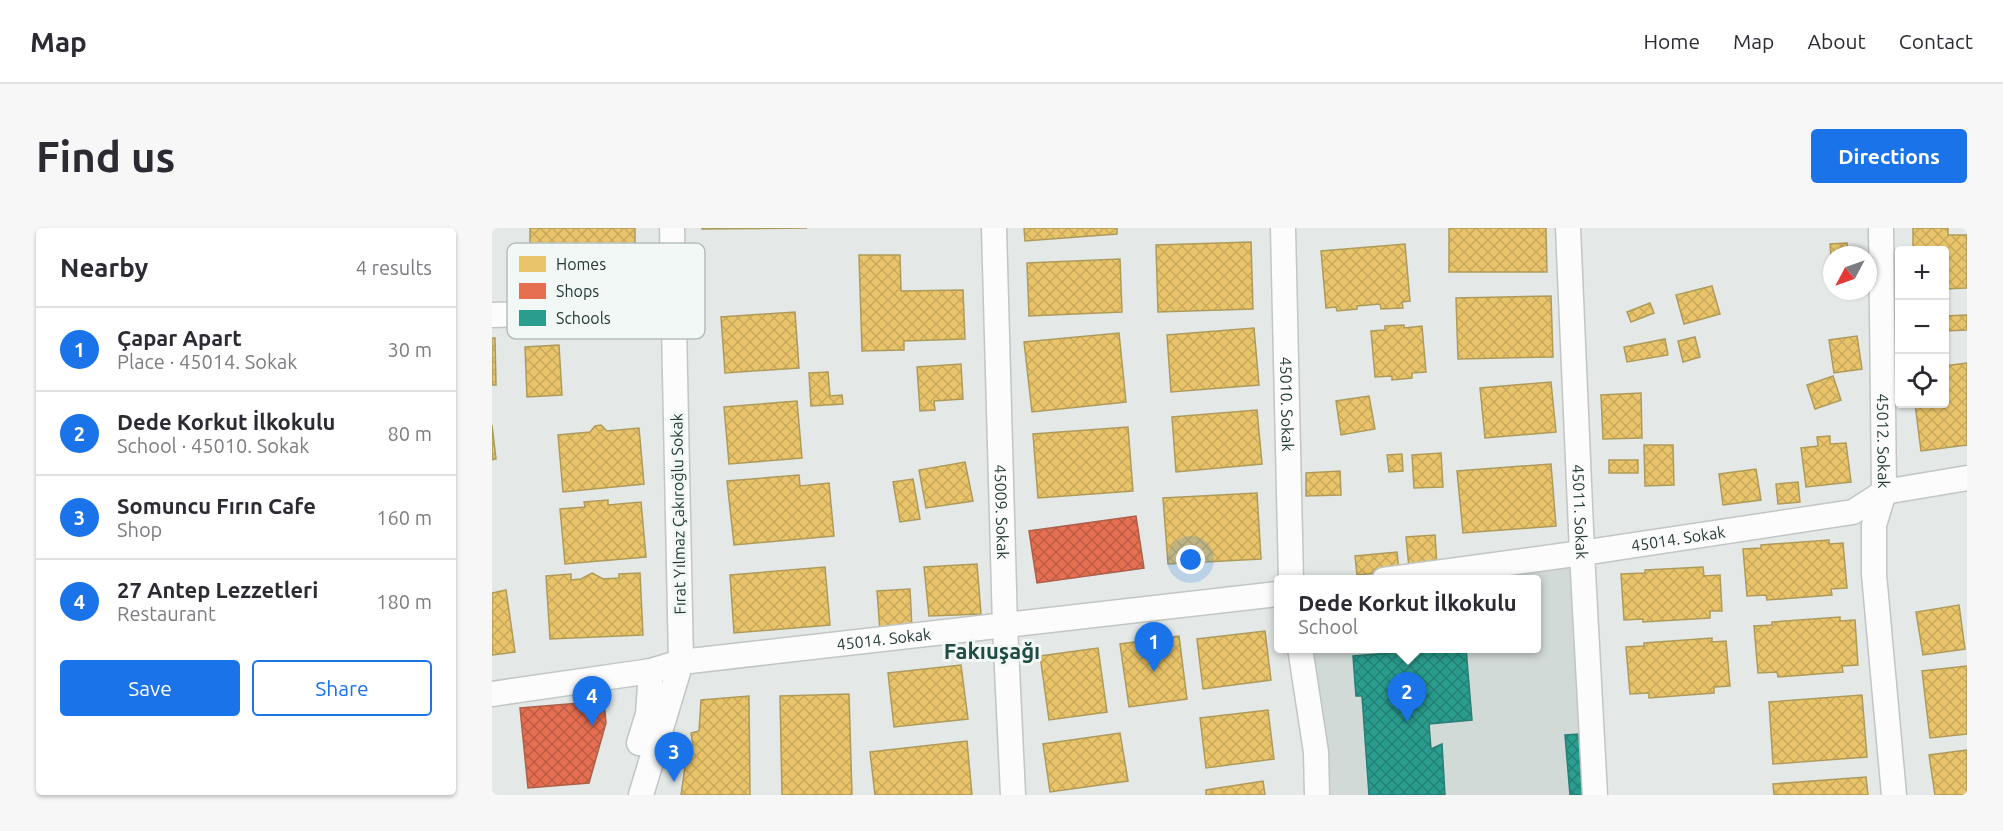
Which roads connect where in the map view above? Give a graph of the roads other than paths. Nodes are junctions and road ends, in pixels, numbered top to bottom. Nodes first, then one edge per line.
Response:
1 (672, 228) edge
2 (994, 228) edge
3 (1283, 228) edge
4 (1568, 228) edge
5 (1881, 228) edge
6 (672, 243) edge
7 (492, 315) edge
8 (507, 315) edge
9 (675, 339) edge
10 (1967, 478) edge
11 (1884, 492) junction
12 (1582, 553) junction
13 (1291, 575) edge
14 (1414, 575) edge
15 (1274, 594) edge
16 (1005, 626) junction
17 (1301, 653) edge
18 (681, 662) junction
19 (651, 671) junction
20 (492, 694) edge
21 (629, 795) edge
22 (641, 795) edge
23 (1013, 795) edge
24 (1317, 795) edge
25 (1595, 795) edge
26 (1894, 795) edge

1 - 6 street, Fırat Yılmaz Çakıroğlu Sokak
2 - 16 street, 45009. Sokak
3 - 13 street, 45010. Sokak
4 - 12 street, 45011. Sokak
5 - 11 street, 45012. Sokak
7 - 8 street
9 - 18 street, Fırat Yılmaz Çakıroğlu Sokak
10 - 11 street, 45014. Sokak
11 - 12 street, 45014. Sokak
11 - 26 street, 45012. Sokak
12 - 14 street, 45014. Sokak
12 - 25 street, 45011. Sokak
15 - 16 street, 45014. Sokak
16 - 18 street, 45014. Sokak
16 - 23 street, 45009. Sokak
17 - 24 street
18 - 19 street, 45014. Sokak
18 - 22 street, Fırat Yılmaz Çakıroğlu Sokak
19 - 20 street, 45014. Sokak
19 - 21 street

